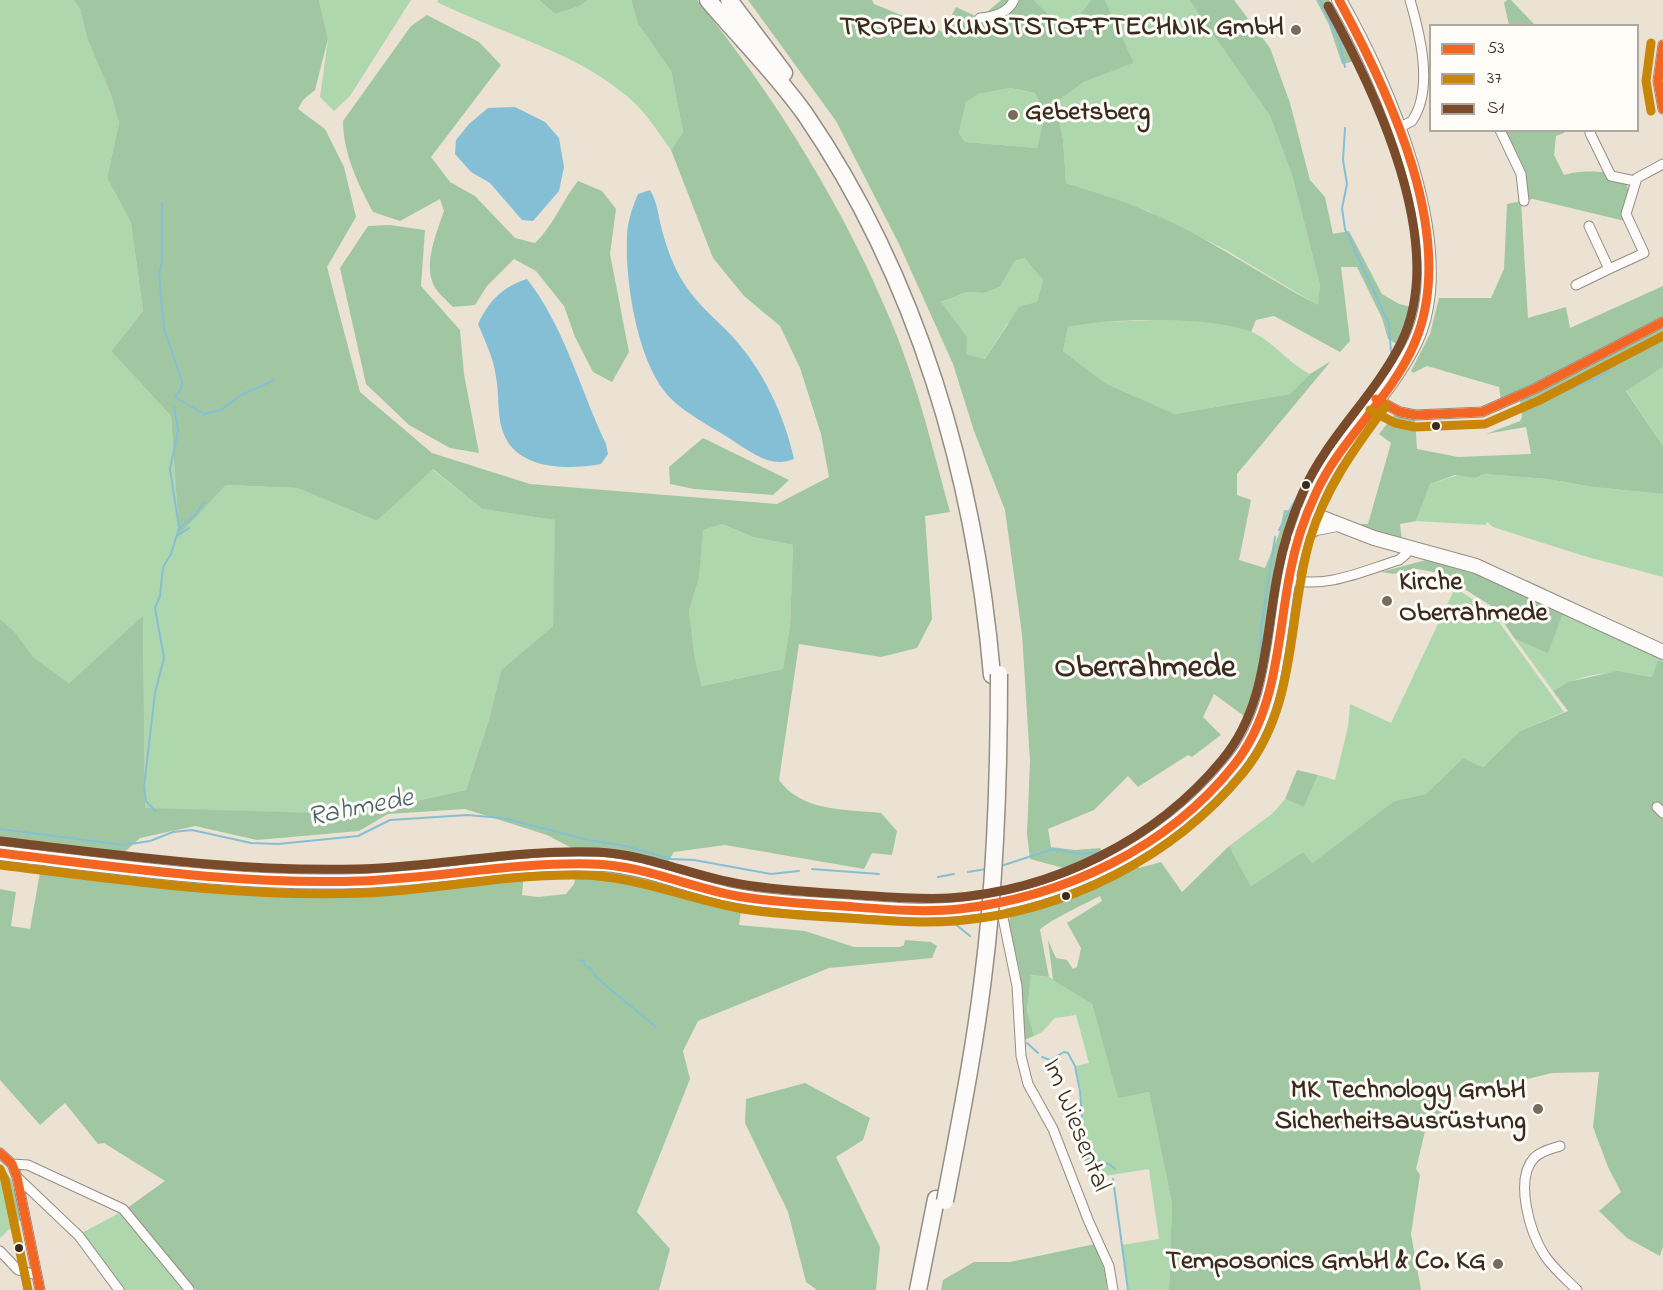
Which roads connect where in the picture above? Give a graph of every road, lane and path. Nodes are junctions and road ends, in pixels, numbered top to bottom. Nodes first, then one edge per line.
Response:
1 (708, 0) edge
2 (729, 0) edge
3 (1014, 0) edge
4 (1339, 0) edge
5 (1410, 0) edge
6 (980, 18) dead end
7 (1663, 45) edge
8 (1426, 95) edge
9 (1663, 109) edge
10 (1397, 129) junction
11 (1501, 132) edge
12 (1590, 133) dead end
13 (1663, 164) edge
14 (1635, 181) junction
15 (1524, 201) dead end
16 (1589, 226) dead end
17 (1609, 269) junction
18 (1575, 285) dead end
19 (1663, 322) edge
20 (1376, 399) junction
21 (1308, 512) junction
22 (1337, 524) junction
23 (1298, 538) junction
24 (1408, 547) junction
25 (1288, 580) junction
26 (1663, 652) edge
27 (995, 674) junction
28 (0, 853) edge
29 (1000, 903) junction
30 (1560, 1146) dead end
31 (0, 1153) edge
32 (12, 1164) junction
33 (17, 1177) junction
34 (941, 1200) junction
35 (0, 1251) edge
36 (37, 1275) junction
37 (189, 1289) edge
38 (40, 1290) edge
39 (119, 1290) edge
40 (918, 1290) edge
41 (926, 1290) edge
42 (1113, 1290) edge
43 (1577, 1290) edge

1 - 27 highway
2 - 27 highway
3 - 6 street
4 - 10 main road
5 - 8 street
7 - 9 street
8 - 10 street
10 - 20 main road
11 - 15 street
12 - 14 street
13 - 14 street
14 - 17 street
16 - 17 street
17 - 18 street
19 - 20 street
20 - 21 main road
21 - 22 main road
21 - 23 main road
22 - 23 main road
22 - 24 main road
23 - 25 main road
24 - 25 street
24 - 26 main road
25 - 29 main road
27 - 34 highway, bridge
28 - 29 main road
29 - 42 street, Im Wiesental
30 - 43 street
31 - 32 street
32 - 33 street
32 - 37 street
33 - 36 street
33 - 39 street
34 - 40 highway
34 - 41 highway
35 - 36 street
36 - 38 street

